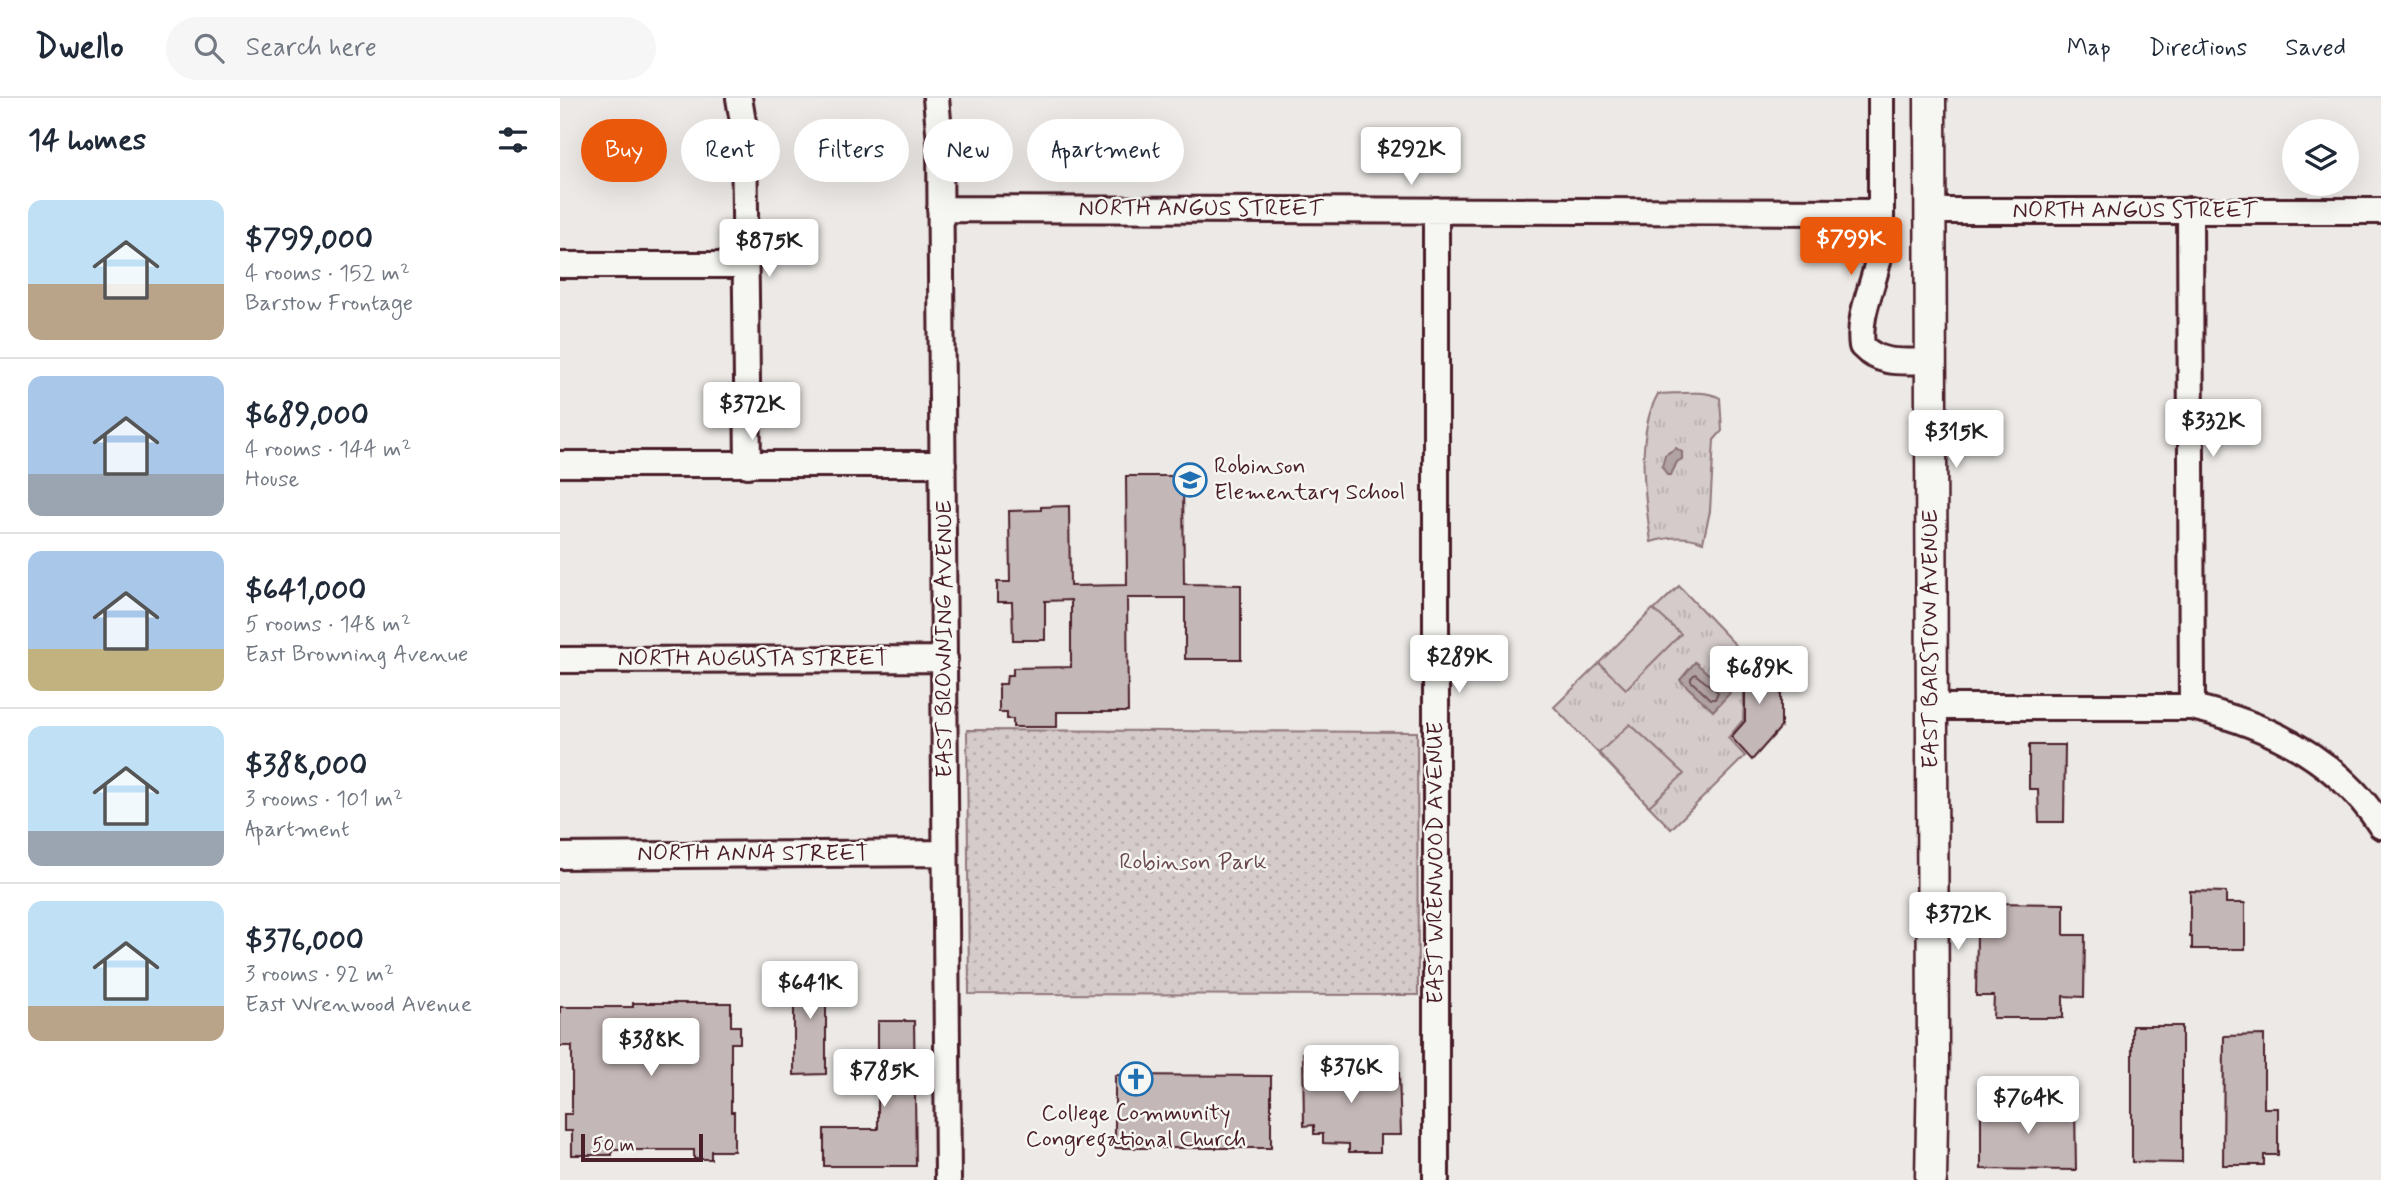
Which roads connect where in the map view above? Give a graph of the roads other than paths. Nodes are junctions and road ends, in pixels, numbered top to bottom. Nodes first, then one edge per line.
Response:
1 (739, 98) edge
2 (936, 98) edge
3 (1881, 98) edge
4 (1930, 98) edge
5 (940, 209) junction
6 (1436, 210) junction
7 (2190, 210) junction
8 (1930, 211) junction
9 (2381, 211) edge
10 (1881, 212) junction
11 (560, 265) edge
12 (746, 265) junction
13 (1931, 361) junction
14 (560, 464) edge
15 (943, 464) junction
16 (748, 465) junction
17 (945, 659) junction
18 (560, 660) edge
19 (1932, 707) junction
20 (2192, 707) junction
21 (2378, 815) edge
22 (945, 853) junction
23 (560, 856) edge
24 (948, 1180) edge
25 (1436, 1180) edge
26 (1931, 1180) edge

1 - 12 street
2 - 5 street, EAST BROWNING AVENUE
3 - 10 street
4 - 8 main road, EAST BARSTOW AVENUE
5 - 6 street, NORTH ANGUS STREET
5 - 15 street, EAST BROWNING AVENUE
6 - 10 street, NORTH ANGUS STREET
6 - 25 street, EAST WRENWOOD AVENUE
7 - 8 street, NORTH ANGUS STREET
7 - 9 street, NORTH ANGUS STREET
7 - 20 street
8 - 13 main road, EAST BARSTOW AVENUE
10 - 13 street
11 - 12 street
12 - 16 street
13 - 19 main road, EAST BARSTOW AVENUE
14 - 16 street
15 - 16 street
15 - 17 street, EAST BROWNING AVENUE
17 - 18 street, NORTH AUGUSTA STREET
17 - 22 street, EAST BROWNING AVENUE
19 - 20 street
19 - 26 main road, EAST BARSTOW AVENUE
20 - 21 street
22 - 23 street, NORTH ANNA STREET
22 - 24 street, EAST BROWNING AVENUE

